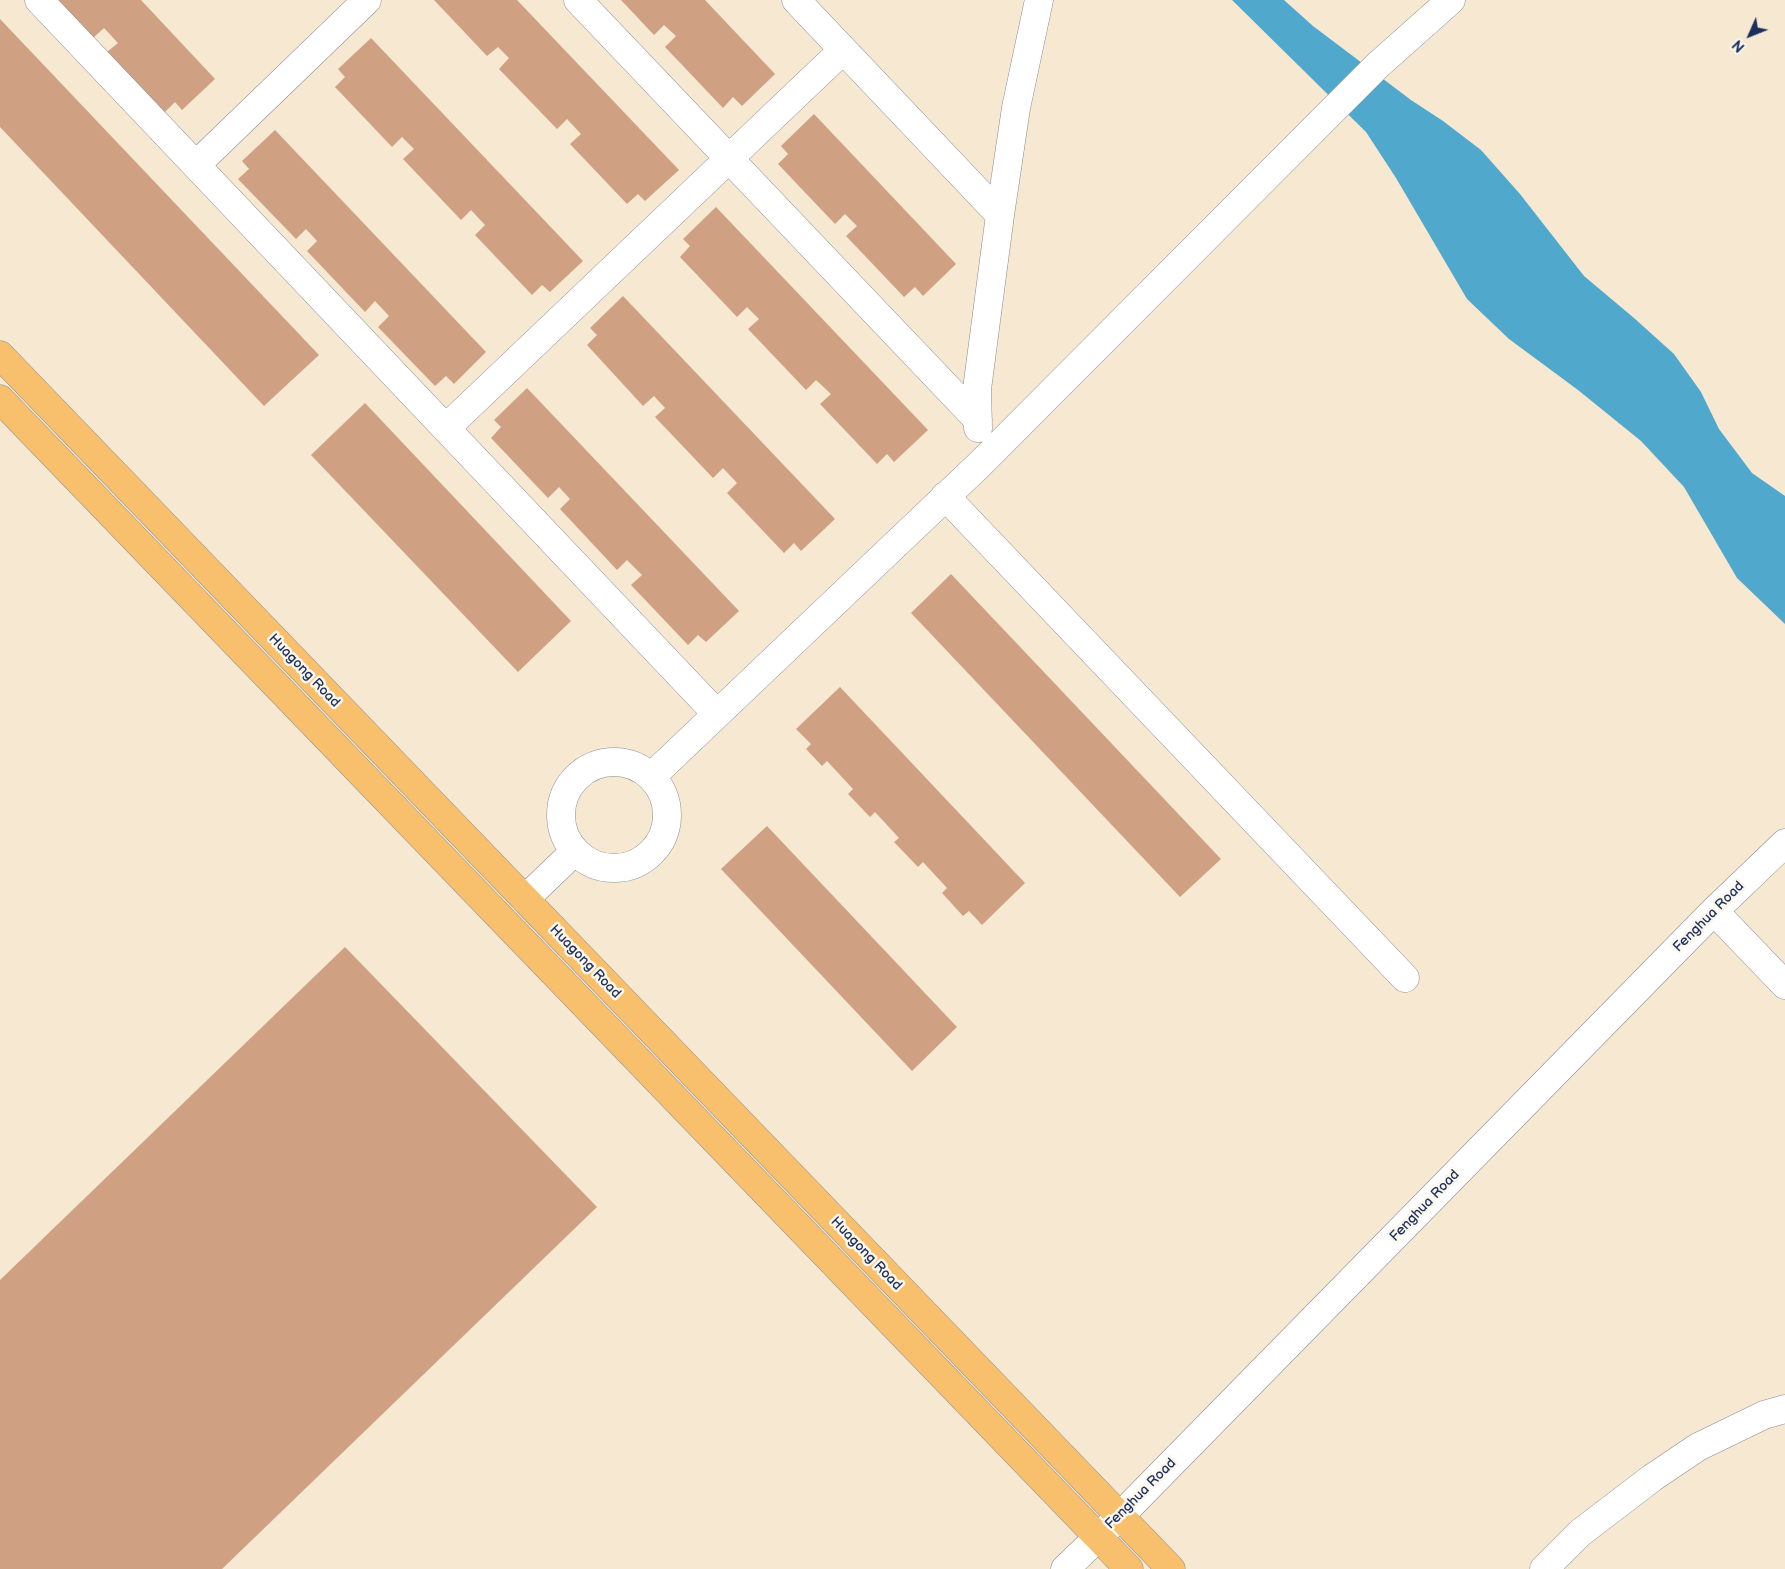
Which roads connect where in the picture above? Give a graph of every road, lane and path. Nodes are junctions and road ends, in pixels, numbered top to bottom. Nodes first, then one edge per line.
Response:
1 (39, 0) edge
2 (367, 0) edge
3 (578, 0) edge
4 (796, 0) edge
5 (1040, 0) edge
6 (1451, 0) edge
7 (844, 50) junction
8 (729, 159) junction
9 (196, 165) junction
10 (1000, 215) junction
11 (0, 355) edge
12 (0, 399) edge
13 (978, 420) junction
14 (446, 428) junction
15 (979, 465) junction
16 (946, 496) junction
17 (717, 714) junction
18 (651, 777) junction
19 (1785, 843) edge
20 (575, 851) junction
21 (525, 899) junction
22 (1714, 911) junction
23 (1405, 978) dead end
24 (1785, 985) edge
25 (1785, 1409) edge
26 (1120, 1516) junction
27 (1098, 1537) junction
28 (1066, 1569) edge
29 (1129, 1569) edge
30 (1171, 1569) edge
31 (1544, 1569) edge

1 - 9 street
2 - 9 street
3 - 8 street
4 - 7 street
5 - 10 street
6 - 15 street
7 - 8 street
7 - 10 street
8 - 13 street
8 - 14 street
9 - 14 street
10 - 13 street
11 - 21 main road, Huagong Road
12 - 27 main road
13 - 15 street
14 - 17 street
15 - 16 street
16 - 17 street
16 - 23 street
17 - 18 street
18 - 20 street
18 - 20 street
19 - 22 street, Fenghua Road
20 - 21 street
21 - 26 main road, Huagong Road
22 - 24 street
22 - 26 street, Fenghua Road
25 - 31 street
26 - 27 street, Fenghua Road
26 - 30 main road, Huagong Road
27 - 28 street, Fenghua Road
27 - 29 main road

